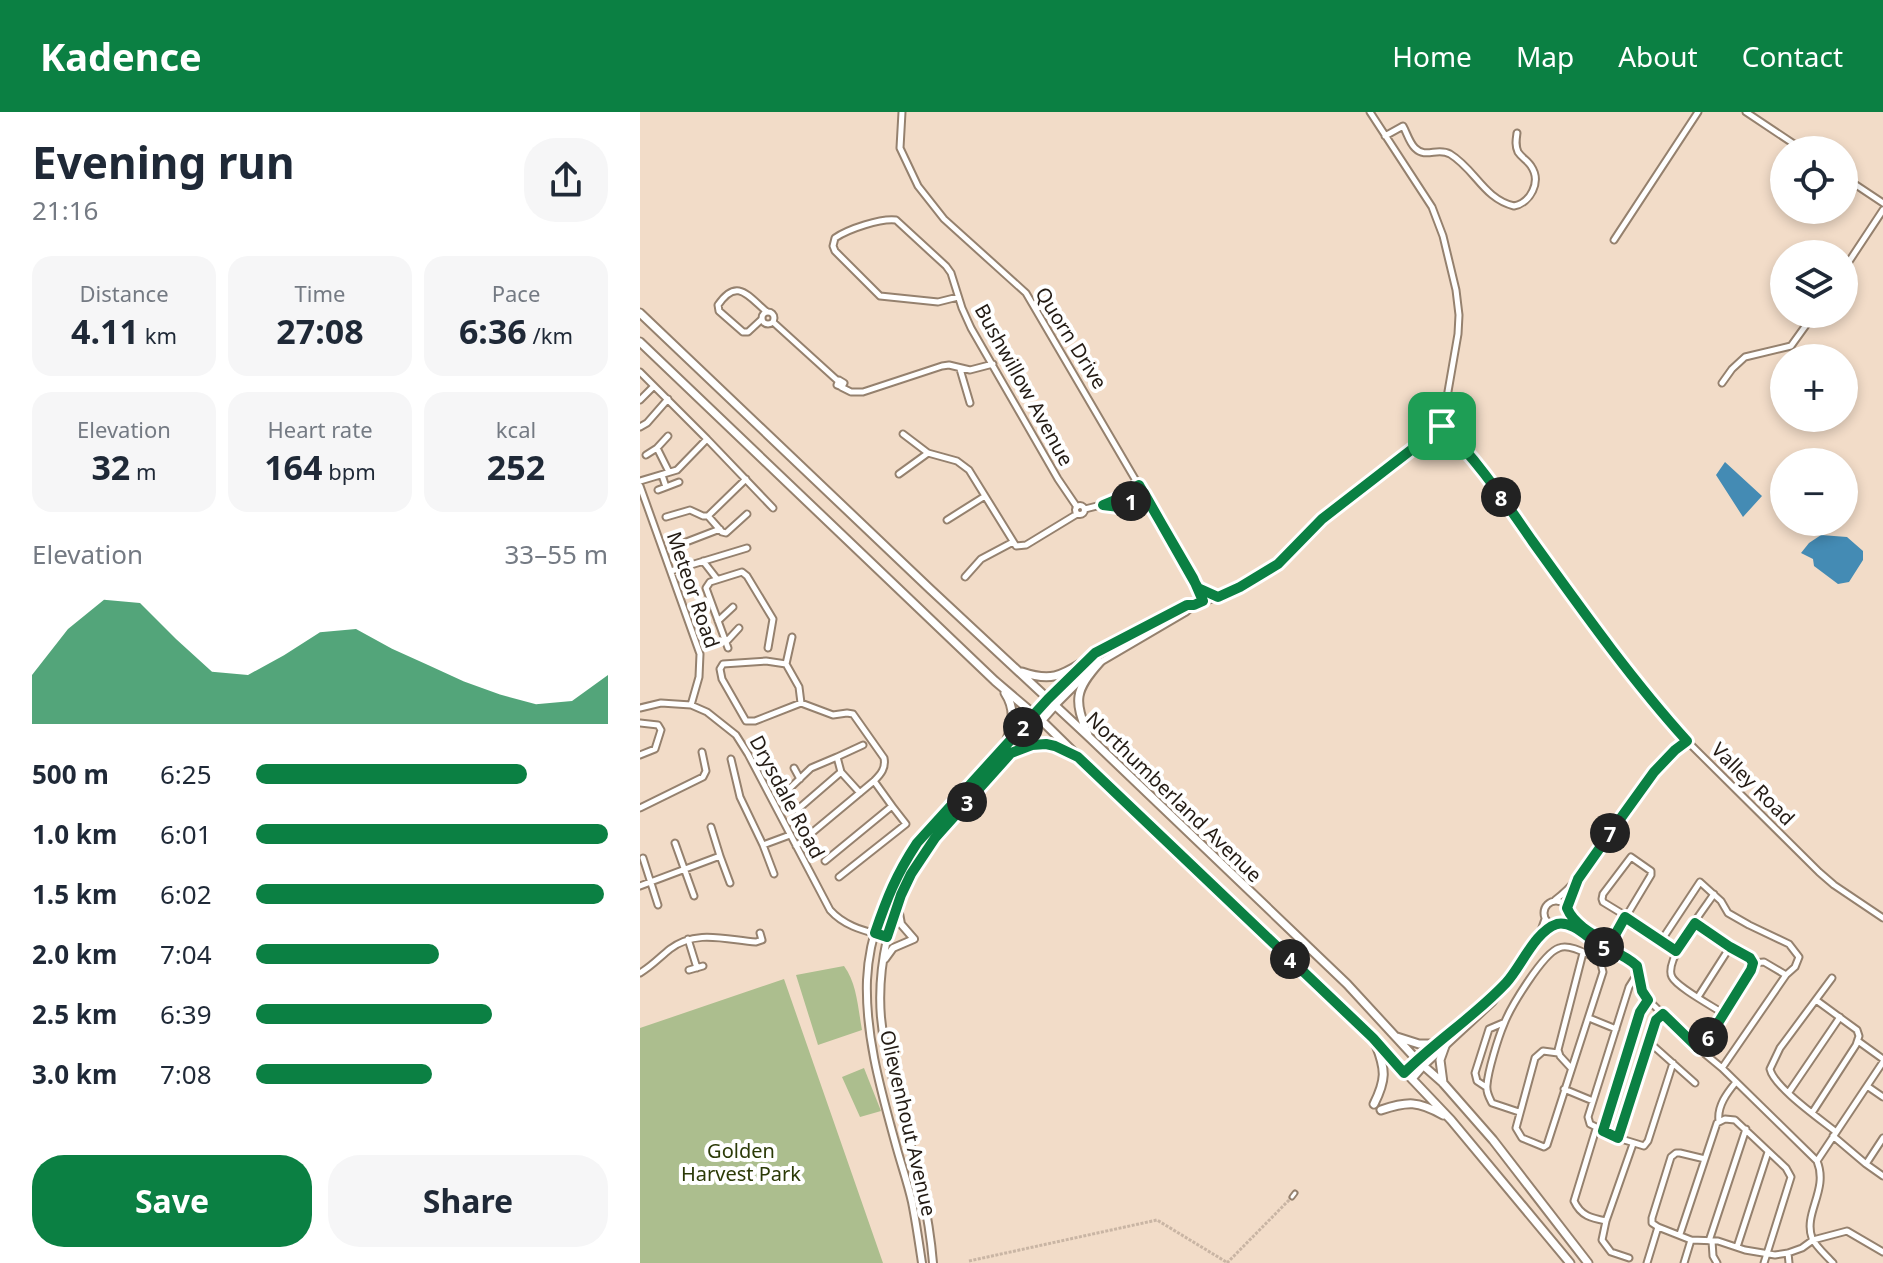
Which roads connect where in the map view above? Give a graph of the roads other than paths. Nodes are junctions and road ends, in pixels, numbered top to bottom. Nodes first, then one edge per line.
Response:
1 (902, 112) edge
2 (1370, 112) edge
3 (1698, 112) edge
4 (1746, 112) edge
5 (1517, 133) dead end
6 (1385, 136) junction
7 (1782, 136) edge
8 (1858, 186) edge
9 (1883, 203) edge
10 (1883, 210) edge
11 (1614, 240) dead end
12 (1858, 248) edge
13 (958, 297) junction
14 (767, 312) junction
15 (640, 313) edge
16 (762, 319) junction
17 (773, 322) junction
18 (1804, 328) edge
19 (640, 342) edge
20 (993, 364) junction
21 (960, 369) junction
22 (640, 372) edge
23 (1722, 383) dead end
24 (654, 386) junction
25 (668, 399) junction
26 (640, 400) edge
27 (970, 403) dead end
28 (1442, 426) junction
29 (640, 427) edge
30 (903, 434) dead end
31 (668, 436) dead end
32 (707, 439) junction
33 (657, 448) junction
34 (928, 453) junction
35 (646, 455) dead end
36 (669, 472) junction
37 (899, 474) dead end
38 (662, 475) junction
39 (746, 479) junction
40 (679, 482) dead end
41 (640, 484) edge
42 (1139, 485) junction
43 (666, 487) junction
44 (658, 490) dead end
45 (1144, 493) junction
46 (985, 496) junction
47 (1103, 505) junction
48 (773, 508) dead end
49 (1077, 510) junction
50 (747, 514) dead end
51 (708, 516) junction
52 (666, 517) dead end
53 (947, 520) dead end
54 (720, 529) junction
55 (1013, 542) junction
56 (681, 544) dead end
57 (747, 548) dead end
58 (703, 561) junction
59 (671, 571) junction
60 (965, 577) dead end
61 (718, 579) junction
62 (1198, 588) junction
63 (1218, 597) junction
64 (1203, 601) junction
65 (1194, 605) junction
66 (733, 607) dead end
67 (718, 621) junction
68 (739, 628) dead end
69 (792, 637) dead end
70 (768, 648) dead end
71 (1090, 658) junction
72 (1100, 662) junction
73 (786, 664) junction
74 (1017, 669) junction
75 (995, 681) junction
76 (1048, 699) junction
77 (801, 703) junction
78 (691, 705) junction
79 (1055, 706) junction
80 (640, 708) edge
81 (1034, 714) junction
82 (1042, 721) junction
83 (640, 723) edge
84 (1090, 738) junction
85 (1687, 741) junction
86 (863, 745) dead end
87 (1004, 747) junction
88 (655, 749) junction
89 (702, 752) dead end
90 (1011, 753) junction
91 (640, 755) edge
92 (653, 757) dead end
93 (837, 757) junction
94 (1078, 757) junction
95 (731, 759) dead end
96 (794, 768) dead end
97 (841, 772) junction
98 (800, 779) junction
99 (874, 781) junction
100 (789, 789) dead end
101 (860, 793) junction
102 (892, 806) junction
103 (640, 808) edge
104 (797, 810) dead end
105 (711, 827) dead end
106 (790, 835) junction
107 (675, 843) dead end
108 (763, 845) junction
109 (796, 846) junction
110 (720, 856) junction
111 (643, 858) dead end
112 (825, 861) dead end
113 (684, 869) junction
114 (774, 874) dead end
115 (839, 877) dead end
116 (1578, 879) junction
117 (651, 882) junction
118 (730, 883) dead end
119 (640, 886) edge
120 (1714, 894) junction
121 (694, 896) dead end
122 (1555, 900) junction
123 (658, 905) dead end
124 (898, 905) junction
125 (1567, 910) junction
126 (1625, 917) junction
127 (1883, 918) edge
128 (1545, 919) junction
129 (1695, 923) junction
130 (1558, 924) junction
131 (1580, 928) junction
132 (875, 933) junction
133 (887, 937) junction
134 (688, 939) junction
135 (762, 939) dead end
136 (1538, 939) junction
137 (1661, 941) junction
138 (1609, 946) junction
139 (1730, 947) junction
140 (1676, 951) junction
141 (1583, 953) junction
142 (1600, 960) junction
143 (883, 962) junction
144 (1753, 963) junction
145 (689, 970) dead end
146 (640, 973) edge
147 (1786, 975) junction
148 (1640, 976) junction
149 (1832, 978) dead end
150 (1506, 983) junction
151 (1698, 997) junction
152 (1648, 1000) junction
153 (1816, 1000) junction
154 (1663, 1014) junction
155 (1724, 1014) junction
156 (1840, 1017) junction
157 (1589, 1018) junction
158 (1504, 1023) junction
159 (1616, 1029) junction
160 (1395, 1036) junction
161 (1373, 1038) junction
162 (1858, 1041) junction
163 (1649, 1042) junction
164 (1436, 1044) junction
165 (1445, 1046) junction
166 (1699, 1049) junction
167 (1558, 1053) junction
168 (1883, 1061) edge
169 (1421, 1063) junction
170 (1673, 1063) junction
171 (1572, 1068) junction
172 (1722, 1068) junction
173 (1404, 1073) junction
174 (1412, 1080) junction
175 (1736, 1082) junction
176 (1443, 1083) junction
177 (1695, 1083) dead end
178 (1867, 1086) junction
179 (1486, 1087) junction
180 (1564, 1089) junction
181 (1789, 1092) junction
182 (1883, 1097) edge
183 (1593, 1101) junction
184 (1374, 1104) dead end
185 (1381, 1110) dead end
186 (1519, 1112) junction
187 (1812, 1113) junction
188 (1451, 1120) junction
189 (1719, 1121) junction
190 (1746, 1129) junction
191 (1600, 1130) junction
192 (1834, 1134) junction
193 (1618, 1138) junction
194 (1883, 1138) edge
195 (1633, 1144) junction
196 (1768, 1152) junction
197 (1705, 1159) junction
198 (1817, 1161) junction
199 (1866, 1164) junction
200 (1883, 1176) edge
201 (1606, 1221) junction
202 (1658, 1227) junction
203 (1680, 1235) junction
204 (1691, 1240) junction
205 (1813, 1240) junction
206 (1710, 1241) junction
207 (1737, 1247) junction
208 (1883, 1252) edge
209 (1788, 1253) junction
210 (1767, 1254) junction
211 (1629, 1258) dead end
212 (922, 1263) edge
213 (933, 1263) edge
214 (1570, 1263) edge
215 (1588, 1263) edge
216 (1647, 1263) edge
217 (1684, 1263) edge
218 (1717, 1263) edge
219 (1764, 1263) edge
220 (1789, 1263) edge
221 (1833, 1263) edge

1 - 42 street, Quorn Drive
2 - 6 street
3 - 11 street
4 - 7 street
5 - 6 street
6 - 28 street
8 - 9 street
10 - 12 street
13 - 13 street, Bushwillow Avenue
13 - 20 street, Bushwillow Avenue
14 - 16 street
14 - 16 street
14 - 17 street
15 - 74 main road, Northumberland Avenue
16 - 17 street
17 - 21 street
18 - 23 street
19 - 75 main road, Northumberland Avenue
20 - 21 street
20 - 49 street, Bushwillow Avenue
21 - 27 street
22 - 24 street
24 - 25 street
24 - 26 street
25 - 29 street
25 - 32 street
28 - 63 street, Olievenhout Avenue
28 - 85 street, Valley Road
30 - 34 street
31 - 33 street
32 - 36 street
32 - 39 street
33 - 35 street
33 - 36 street
34 - 37 street
34 - 46 street
36 - 38 street
38 - 41 street
38 - 43 street
39 - 48 street
39 - 51 street
40 - 43 street
41 - 59 street, Meteor Road
42 - 45 street, Quorn Drive
42 - 47 street
43 - 44 street
45 - 47 street
45 - 62 street, Quorn Drive
46 - 53 street
46 - 55 street
47 - 49 street
49 - 55 street
50 - 54 street
51 - 52 street
51 - 54 street
54 - 56 street
55 - 60 street
57 - 58 street
58 - 59 street
58 - 61 street
59 - 78 street, Meteor Road
61 - 67 street
61 - 70 street
62 - 63 street
62 - 64 street, Quorn Drive
63 - 64 street, Olievenhout Avenue
64 - 65 street, Olievenhout Avenue
65 - 71 street, Olievenhout Avenue
65 - 72 street, Olievenhout Avenue
66 - 67 street
67 - 68 street
69 - 73 street
71 - 74 main road
71 - 76 street, Olievenhout Avenue
72 - 79 street, Olievenhout Avenue
72 - 84 main road
73 - 77 street
73 - 77 street
74 - 76 main road, Northumberland Avenue
75 - 81 main road, Northumberland Avenue
75 - 87 main road
76 - 79 main road, Northumberland Avenue
76 - 81 street, Olievenhout Avenue
77 - 99 street
78 - 80 street
78 - 106 street, Drysdale Road
79 - 82 street, Olievenhout Avenue
79 - 84 main road, Northumberland Avenue
81 - 82 main road, Northumberland Avenue
81 - 87 street, Olievenhout Avenue
82 - 90 street, Olievenhout Avenue
82 - 94 main road, Northumberland Avenue
83 - 88 street
84 - 160 main road, Northumberland Avenue
85 - 116 street
85 - 127 street, Valley Road
86 - 93 street
87 - 132 street, Olievenhout Avenue
88 - 91 street
88 - 92 street
89 - 103 street
90 - 94 main road
90 - 124 street, Olievenhout Avenue
93 - 97 street
93 - 98 street
94 - 161 main road, Northumberland Avenue
95 - 108 street
96 - 98 street
97 - 101 street
97 - 104 street
98 - 100 street
99 - 101 street
99 - 102 street
101 - 109 street
102 - 112 street
102 - 115 street
105 - 110 street
106 - 108 street
106 - 109 street, Drysdale Road
107 - 113 street
108 - 114 street
109 - 132 street, Drysdale Road
110 - 113 street
110 - 118 street
111 - 117 street
113 - 117 street
113 - 121 street
116 - 122 street
116 - 125 street
117 - 119 street
117 - 123 street
120 - 129 street
120 - 137 street
120 - 147 street
122 - 125 street
122 - 128 street
124 - 133 street, Olievenhout Avenue
124 - 143 street
125 - 130 street
125 - 131 street
126 - 126 street
126 - 137 street
126 - 138 street
128 - 130 street
128 - 136 street
129 - 139 street
129 - 140 street
130 - 131 street
130 - 136 street
131 - 138 street
132 - 133 street, Drysdale Road
132 - 212 street, Olievenhout Avenue
133 - 143 street, Olievenhout Avenue
134 - 135 street
134 - 145 street
134 - 146 street
136 - 150 street
137 - 140 street
138 - 142 street
138 - 148 street
139 - 144 street
139 - 151 street
140 - 151 street
141 - 142 street
141 - 158 street
141 - 167 street
142 - 157 street
143 - 213 street, Olievenhout Avenue
144 - 147 street
144 - 155 street
147 - 172 street
148 - 152 street
148 - 159 street
149 - 153 street
150 - 164 street
150 - 165 street
151 - 155 street
152 - 154 street
152 - 191 street
153 - 156 street
153 - 181 street
154 - 163 street
154 - 166 street
155 - 166 street
156 - 162 street
156 - 181 street
157 - 159 street
157 - 171 street
158 - 179 street
158 - 179 street
159 - 183 street
160 - 164 main road
160 - 169 main road, Northumberland Avenue
161 - 173 main road, Northumberland Avenue
161 - 184 main road
162 - 168 street
162 - 187 street
163 - 170 street
163 - 193 street
164 - 169 street
165 - 169 street
165 - 176 main road
166 - 172 street
167 - 171 street
167 - 186 street
168 - 178 street
169 - 173 street
169 - 174 street
169 - 176 main road, Northumberland Avenue
170 - 177 street
170 - 195 street
171 - 180 street
172 - 175 street
173 - 174 main road, Northumberland Avenue
174 - 188 main road, Northumberland Avenue
175 - 189 street
175 - 198 street
176 - 215 main road, Northumberland Avenue
178 - 182 street
178 - 192 street
179 - 186 street
180 - 183 street
180 - 186 street
181 - 187 street
183 - 191 street
185 - 188 main road
187 - 192 street
188 - 214 main road, Northumberland Avenue
189 - 190 street
189 - 197 street
190 - 196 street
190 - 206 street
191 - 193 street
191 - 201 street
192 - 198 street
192 - 199 street
193 - 195 street
194 - 199 street
195 - 201 street
196 - 207 street
196 - 210 street
197 - 202 street
197 - 203 street
198 - 205 street
199 - 200 street
201 - 211 street
202 - 203 street
202 - 216 street
203 - 204 street
204 - 206 street
204 - 217 street
205 - 208 street
205 - 209 street
205 - 221 street
206 - 207 street
206 - 218 street
207 - 210 street
209 - 210 street
209 - 220 street
210 - 219 street

